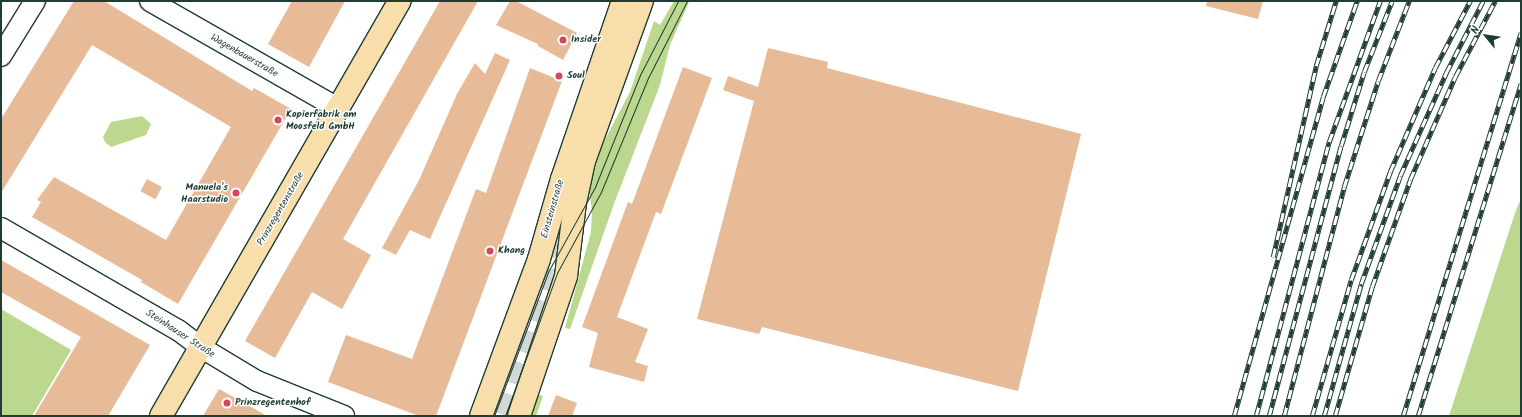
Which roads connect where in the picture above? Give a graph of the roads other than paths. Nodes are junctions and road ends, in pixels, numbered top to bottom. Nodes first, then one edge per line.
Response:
1 (35, 1) edge
2 (150, 1) edge
3 (400, 1) edge
4 (623, 1) edge
5 (642, 1) edge
6 (1, 56) edge
7 (339, 108) junction
8 (1, 228) edge
9 (202, 348) junction
10 (161, 416) edge
11 (344, 416) edge
12 (481, 416) edge
13 (519, 416) edge

1 - 6 street
2 - 7 street, Wagenbauerstraße
3 - 7 main road, Prinzregentenstraße
4 - 12 main road, Einsteinstraße
5 - 13 main road, Einsteinstraße
7 - 9 main road, Prinzregentenstraße
8 - 9 street, Steinhauser Straße
9 - 10 main road, Prinzregentenstraße
9 - 11 street, Steinhauser Straße

